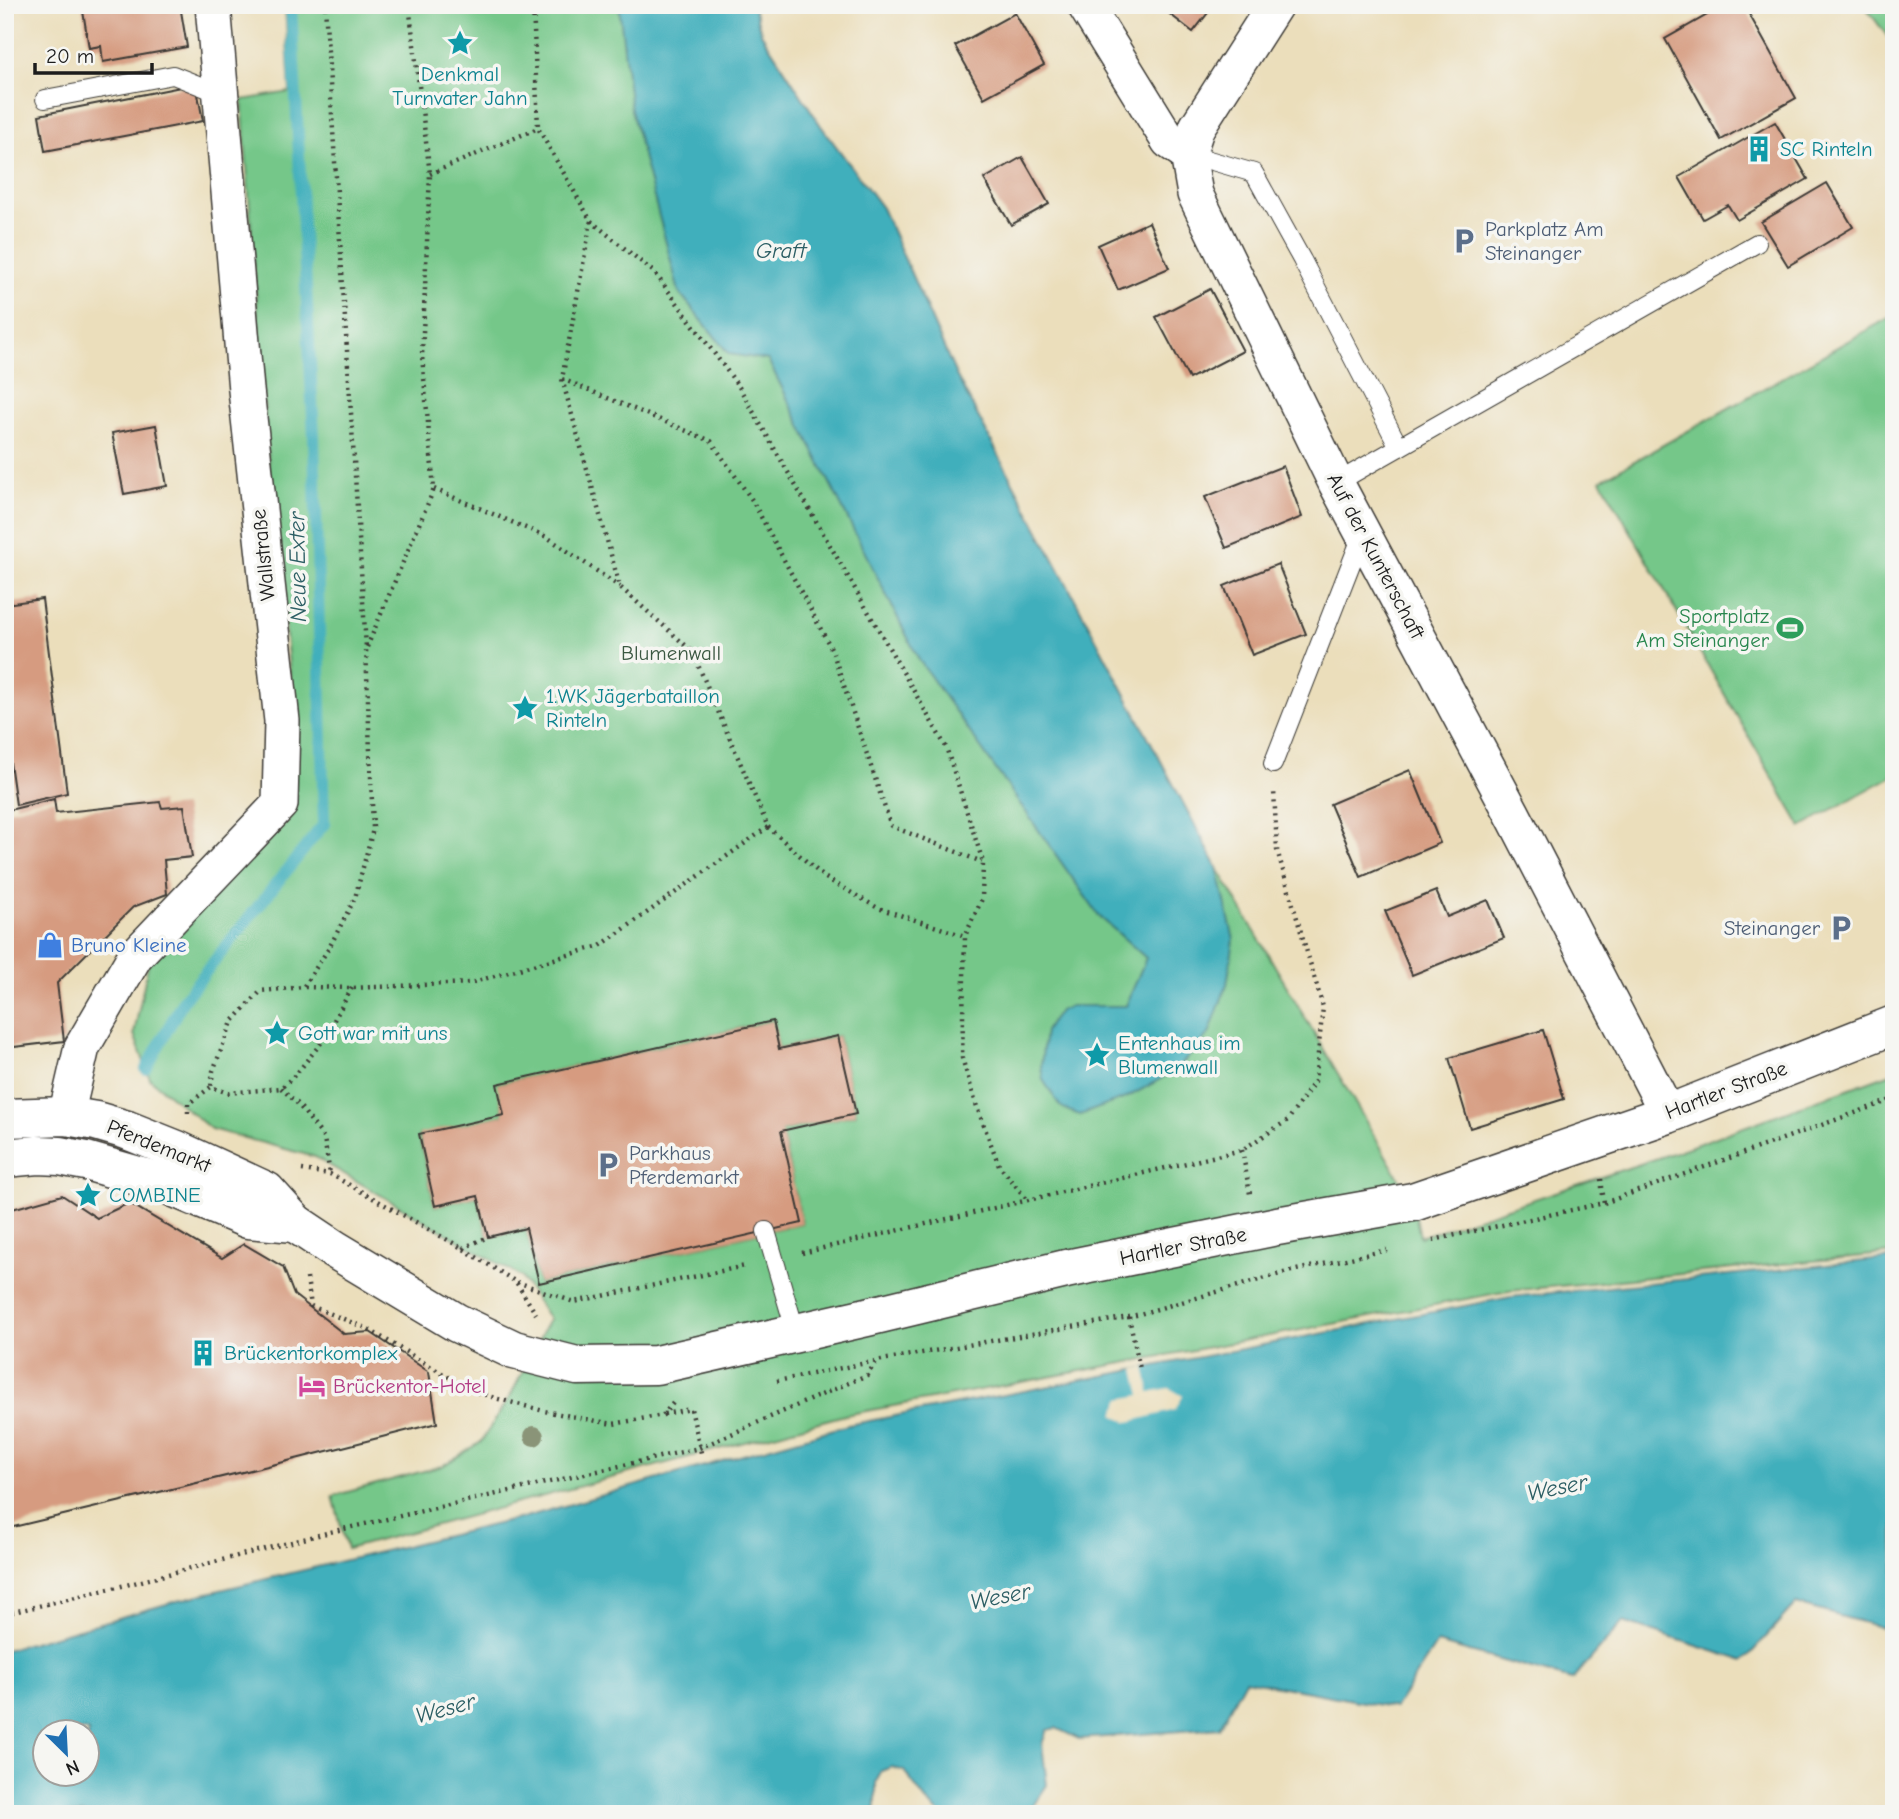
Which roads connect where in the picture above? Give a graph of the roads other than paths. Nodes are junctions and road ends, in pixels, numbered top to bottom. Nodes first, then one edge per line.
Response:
1 (213, 5) edge
2 (1085, 5) edge
3 (1275, 5) edge
4 (221, 94) junction
5 (45, 99) dead end
6 (1188, 153) junction
7 (1757, 243) dead end
8 (1399, 447) junction
9 (1336, 482) junction
10 (1363, 532) junction
11 (1273, 764) road end
12 (1894, 1025) edge
13 (1668, 1114) junction
14 (66, 1116) junction
15 (5, 1118) edge
16 (5, 1158) edge
17 (295, 1223) junction
18 (766, 1231) dead end
19 (457, 1323) joint
20 (796, 1333) junction

1 - 4 street, Wallstraße
2 - 6 street
3 - 6 street
4 - 5 lane
4 - 14 street, Wallstraße
6 - 8 lane
6 - 9 street, Auf der Kunterschaft
7 - 8 lane
8 - 9 lane
9 - 10 street, Auf der Kunterschaft
10 - 11 lane
10 - 13 street, Auf der Kunterschaft
12 - 13 main road, Hartler Straße
13 - 20 main road, Hartler Straße
14 - 15 main road, Pferdemarkt
14 - 17 main road, Pferdemarkt
16 - 17 main road, Pferdemarkt
17 - 19 main road, Pferdemarkt
18 - 20 lane
19 - 20 main road, Hartler Straße

